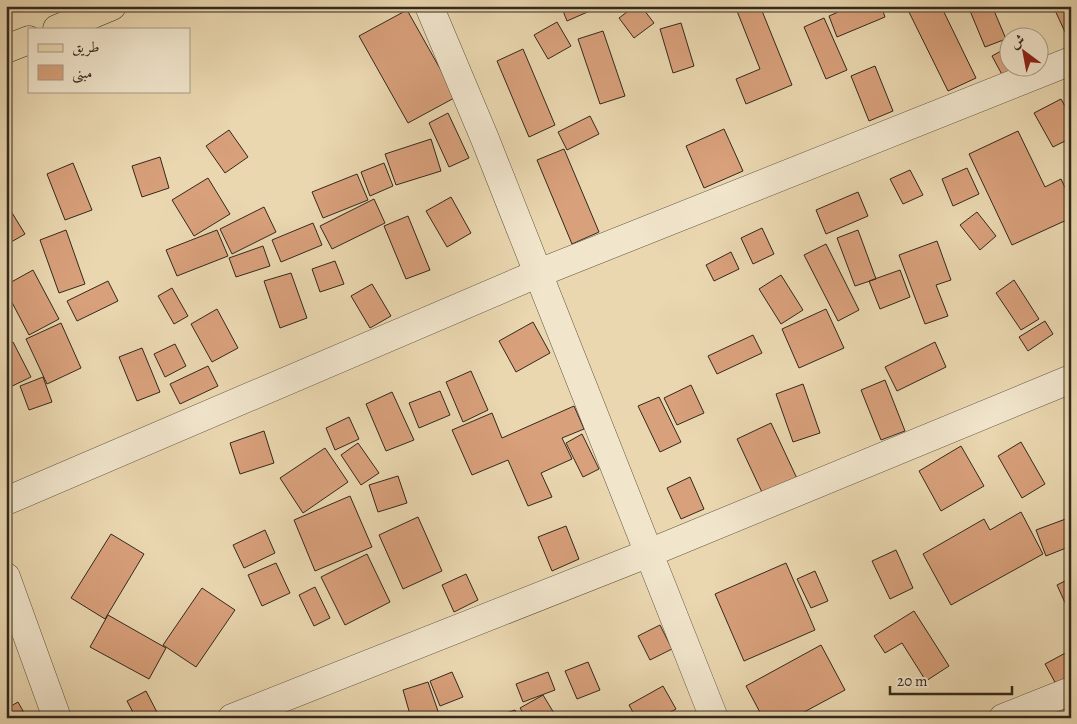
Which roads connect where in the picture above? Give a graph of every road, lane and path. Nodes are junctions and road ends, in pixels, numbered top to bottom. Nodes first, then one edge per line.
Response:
1 (112, 6) edge
2 (429, 6) edge
3 (59, 28) edge
4 (28, 40) edge
5 (6, 49) edge
6 (1071, 61) edge
7 (539, 273) junction
8 (1071, 379) edge
9 (6, 501) edge
10 (649, 553) junction
11 (6, 577) edge
12 (1071, 691) edge
13 (57, 718) edge
14 (232, 718) edge
15 (714, 718) edge
16 (1003, 718) edge

1 - 3 main road
2 - 7 street
4 - 5 main road
6 - 7 street
7 - 9 street
7 - 10 street
8 - 10 street
10 - 14 street
10 - 15 street
11 - 13 street
12 - 16 street

